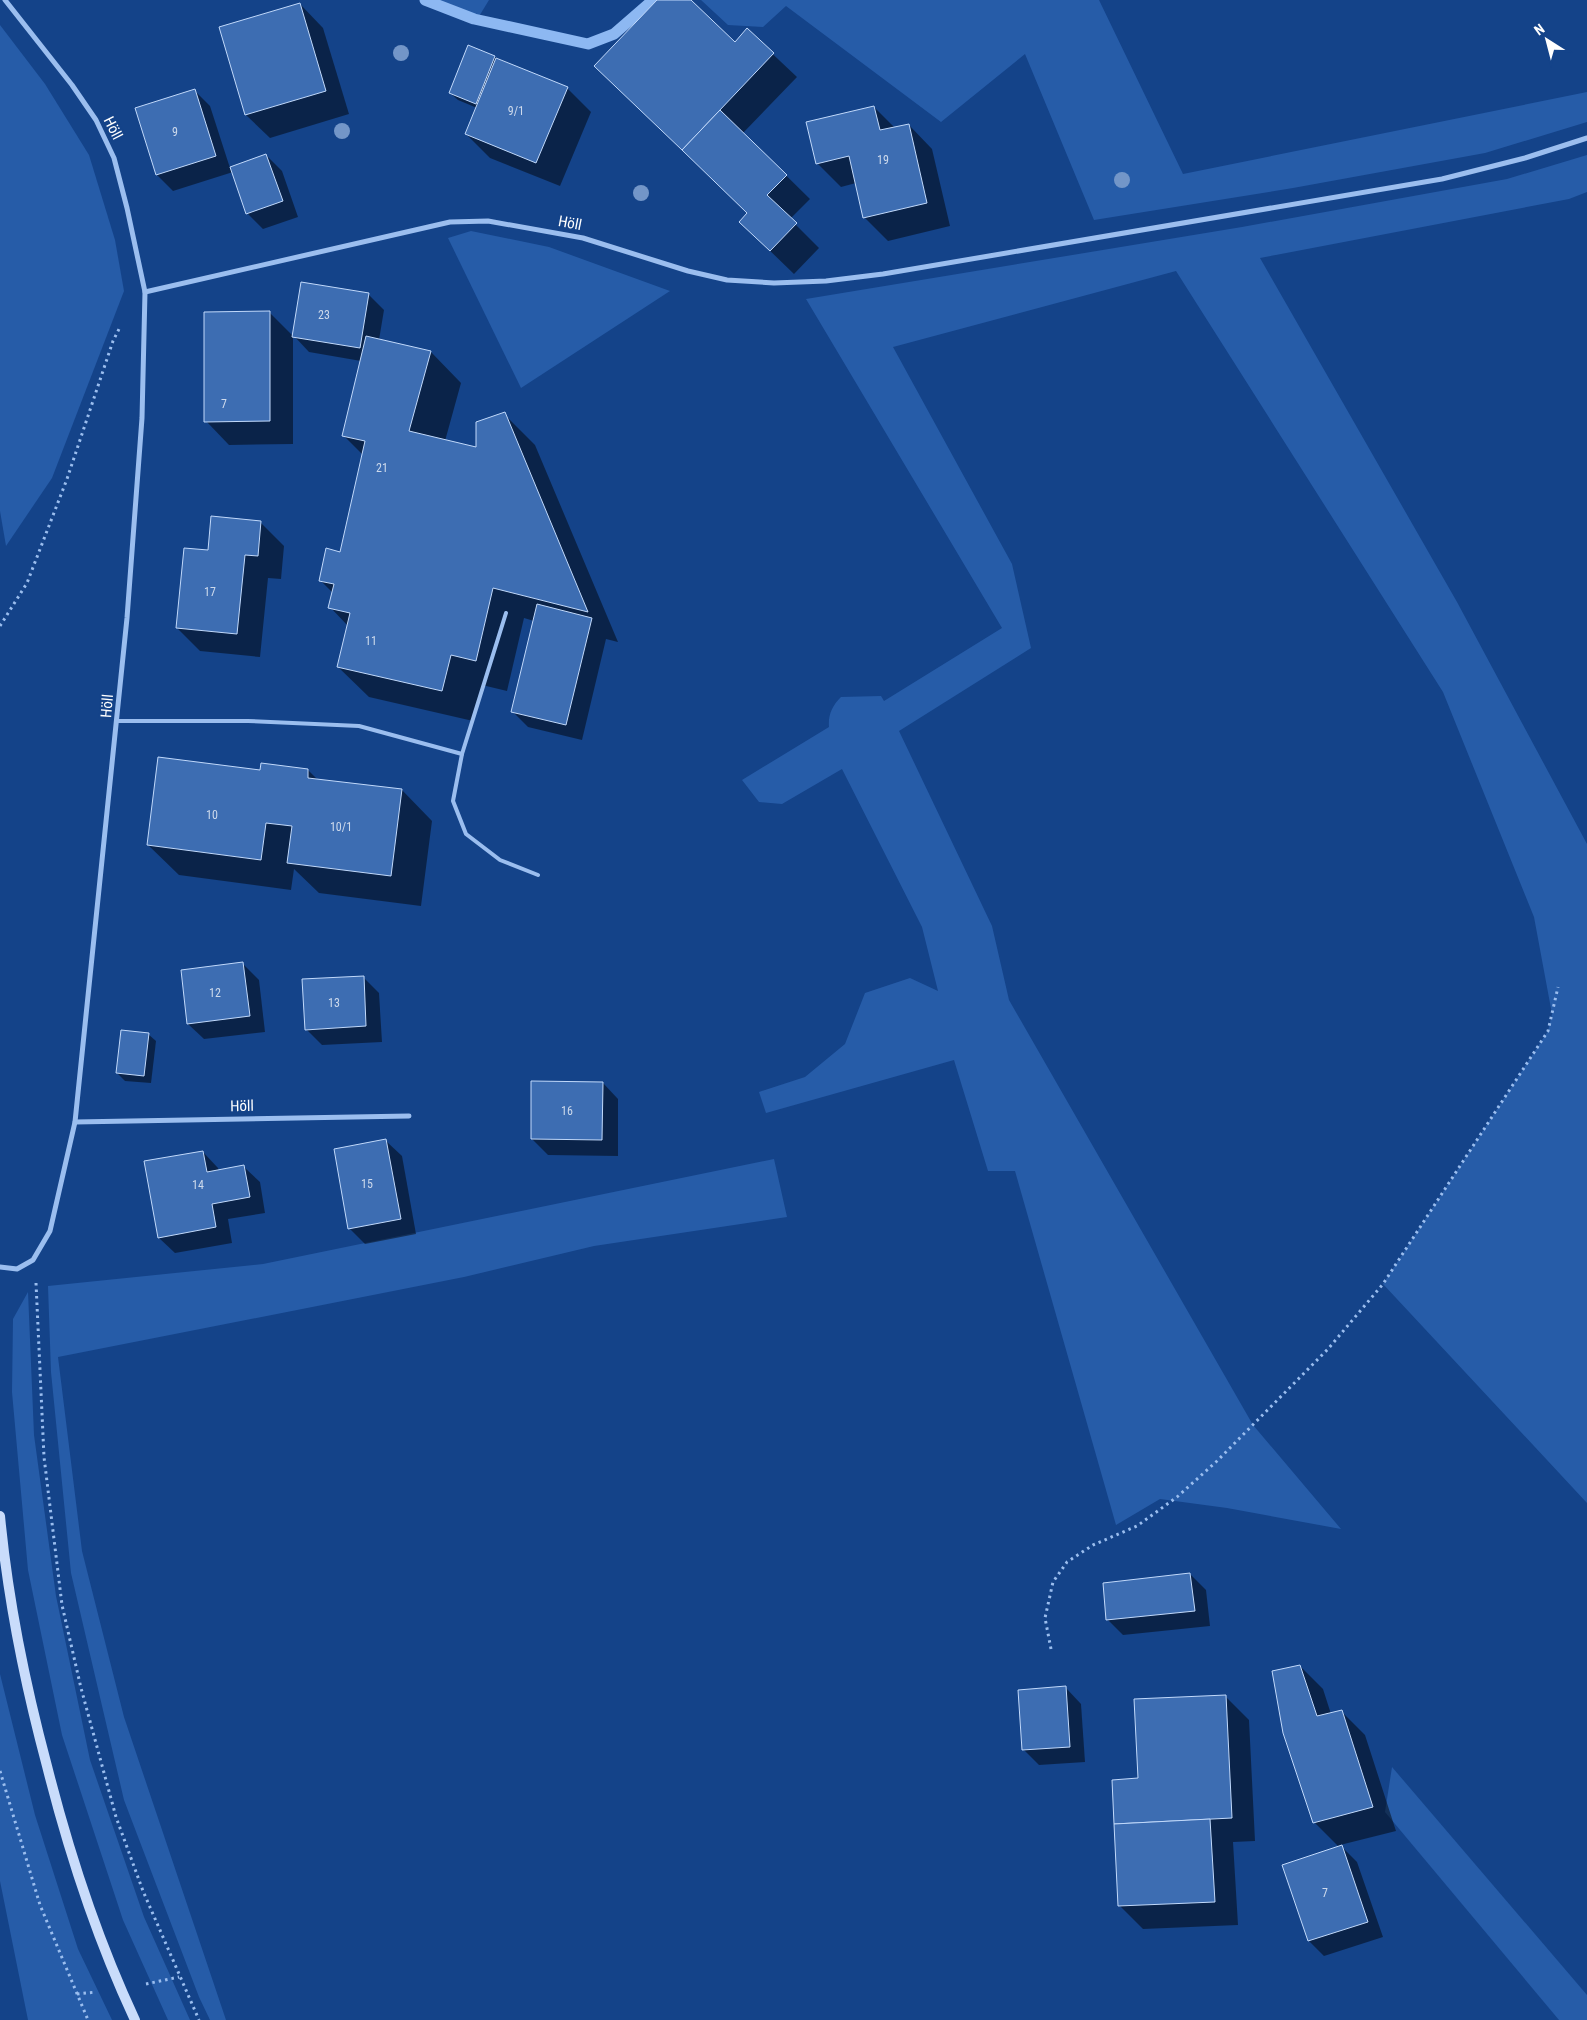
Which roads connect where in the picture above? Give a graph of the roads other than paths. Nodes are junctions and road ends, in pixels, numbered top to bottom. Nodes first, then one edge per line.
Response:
1 (5, 0) edge
2 (1587, 138) edge
3 (145, 292) junction
4 (506, 613) dead end
5 (118, 721) junction
6 (462, 754) junction
7 (538, 875) dead end
8 (409, 1116) dead end
9 (75, 1122) junction
10 (0, 1267) edge
11 (0, 1516) edge
12 (135, 2020) edge

1 - 3 street, Höll
2 - 3 street, Höll
3 - 5 street, Höll
4 - 6 lane
5 - 6 lane
5 - 9 street, Höll
6 - 7 lane
8 - 9 street, Höll
9 - 10 street, Höll
11 - 12 main road

